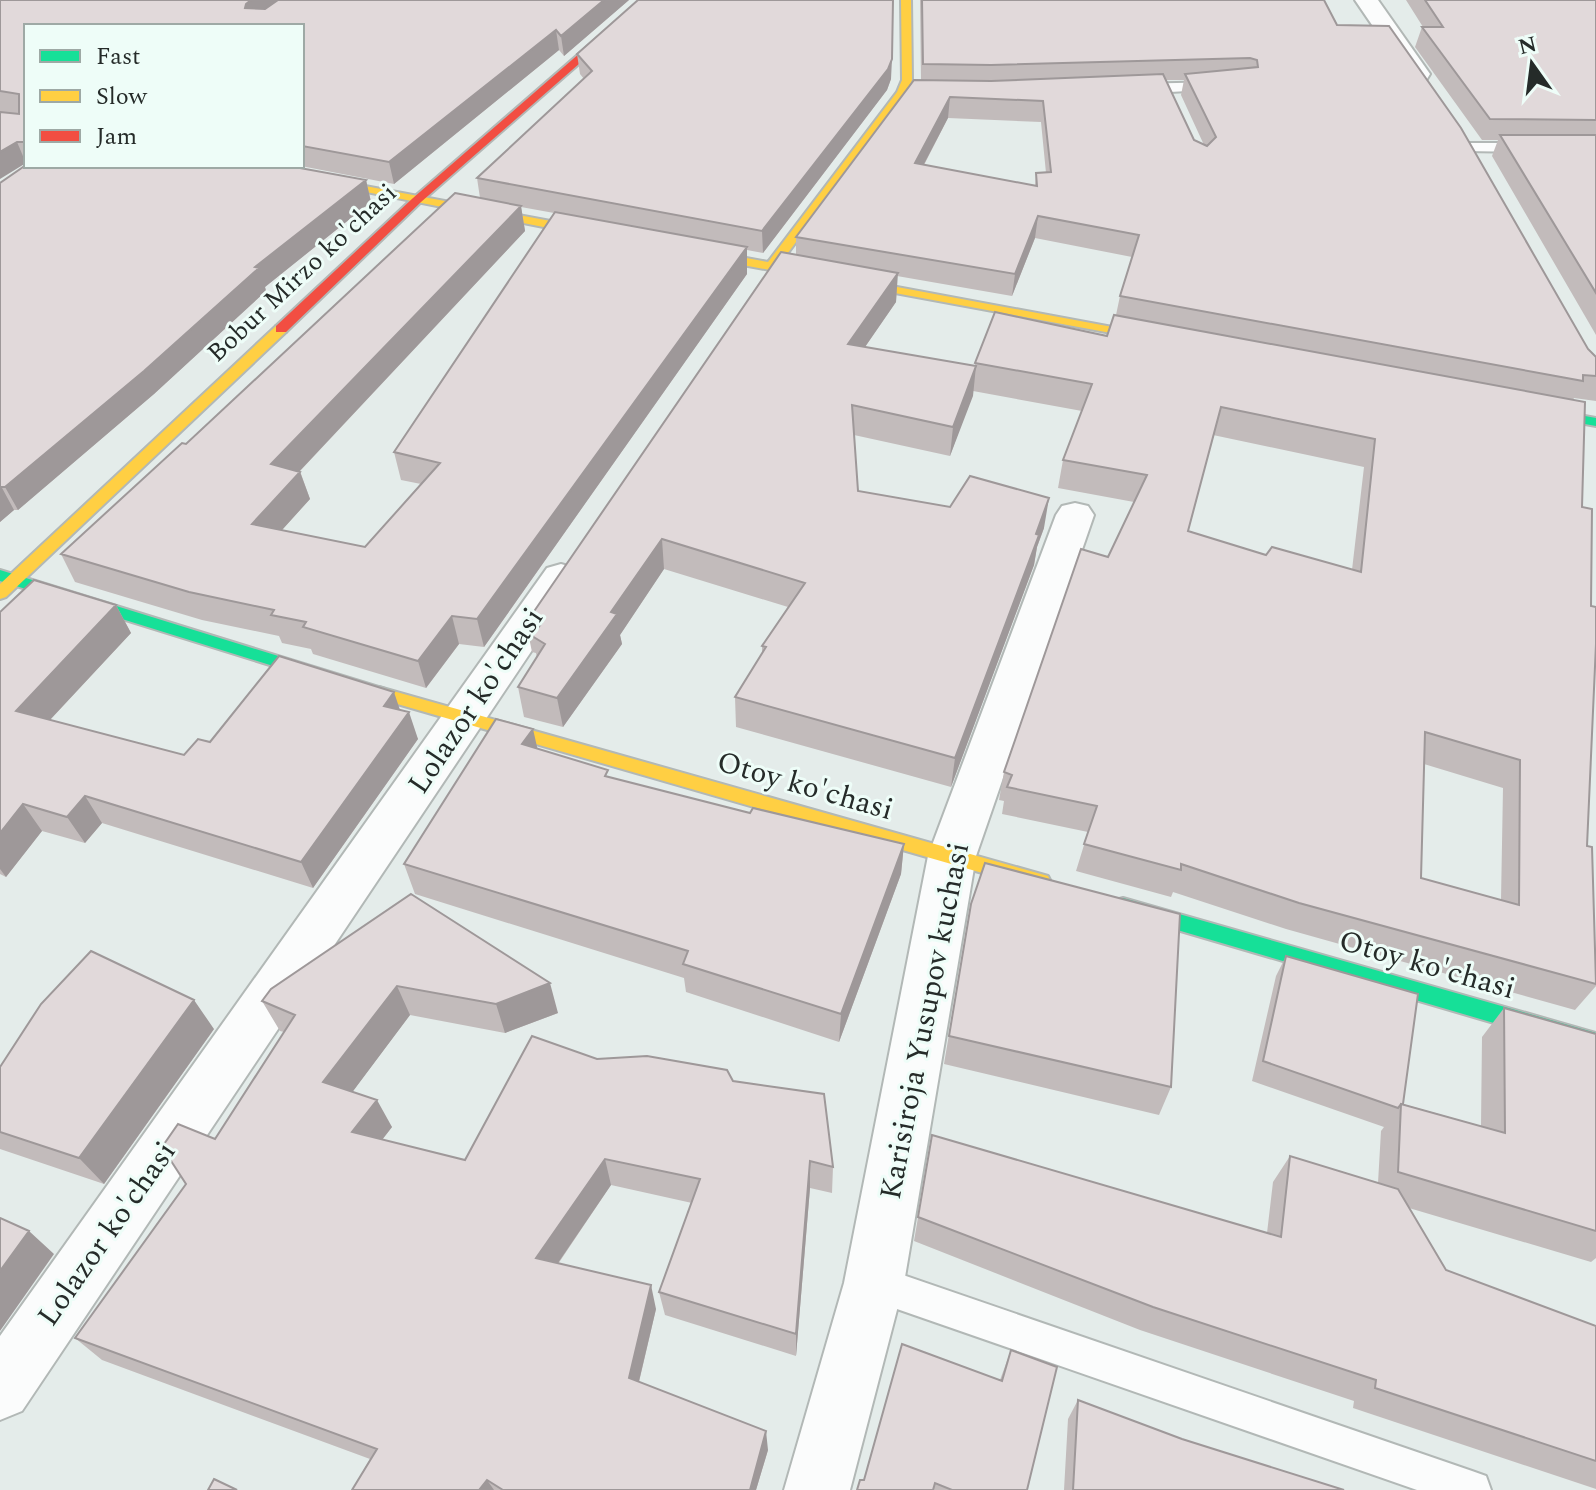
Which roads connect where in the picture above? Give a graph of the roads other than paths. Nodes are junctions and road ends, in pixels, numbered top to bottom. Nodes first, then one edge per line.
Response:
1 (647, 0) edge
2 (906, 0) edge
3 (1366, 0) edge
4 (1229, 86) edge
5 (1121, 89) edge
6 (1435, 99) edge
7 (1453, 123) edge
8 (1470, 148) junction
9 (1596, 148) edge
10 (251, 168) edge
11 (1486, 176) edge
12 (417, 200) junction
13 (617, 238) edge
14 (663, 247) edge
15 (771, 267) junction
16 (745, 306) edge
17 (1191, 346) edge
18 (1503, 405) edge
19 (1596, 422) edge
20 (1075, 515) dead end
21 (587, 538) edge
22 (8, 578) edge
23 (0, 593) edge
24 (464, 719) junction
25 (952, 856) junction
26 (1060, 888) edge
27 (1106, 901) edge
28 (1596, 1043) edge
29 (874, 1283) junction
30 (0, 1389) edge
31 (817, 1490) edge
32 (1472, 1490) edge

1 - 12 street, Bobur Mirzo ko'chasi
2 - 15 street
3 - 6 street
4 - 5 lane
7 - 8 street
8 - 9 lane
8 - 11 street
10 - 12 street
12 - 13 street
12 - 22 street, Bobur Mirzo ko'chasi
14 - 15 street
15 - 16 street
15 - 17 street
18 - 19 street
20 - 25 street, Karisiroja Yusupov kuchasi
21 - 24 street, Lolazor ko'chasi
22 - 23 street, Bobur Mirzo ko'chasi
22 - 24 street, Otoy ko'chasi
24 - 25 street, Otoy ko'chasi
24 - 30 street, Lolazor ko'chasi
25 - 26 street, Otoy ko'chasi
25 - 29 street, Karisiroja Yusupov kuchasi
27 - 28 street, Otoy ko'chasi
29 - 31 street, Karisiroja Yusupov kuchasi
29 - 32 lane

